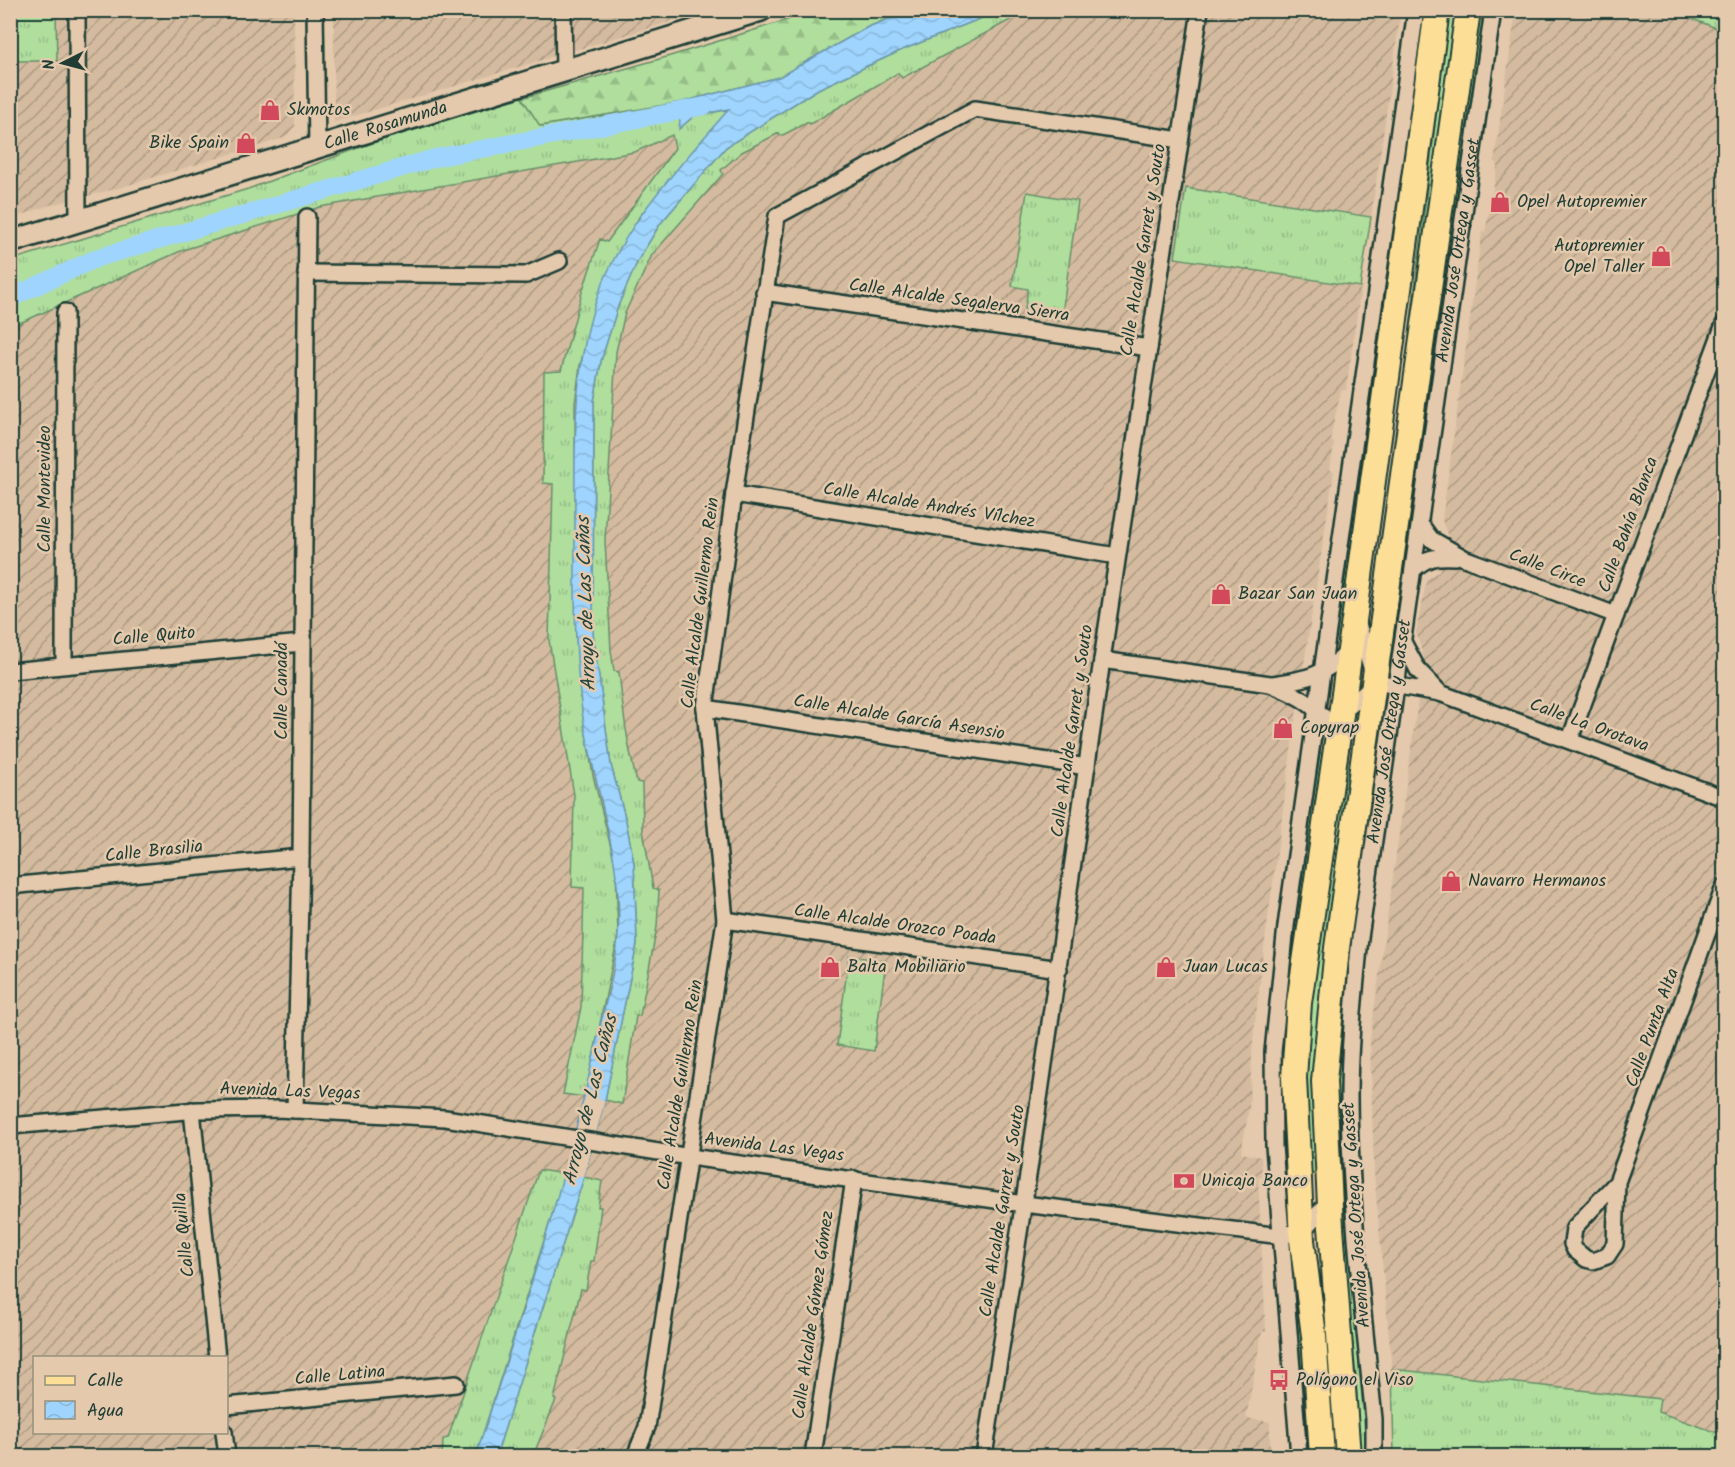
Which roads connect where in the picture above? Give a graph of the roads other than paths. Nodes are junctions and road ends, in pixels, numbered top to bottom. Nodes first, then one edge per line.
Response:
1 (77, 10) edge
2 (315, 10) edge
3 (562, 10) edge
4 (761, 10) edge
5 (1200, 10) edge
6 (1416, 10) edge
7 (1437, 10) edge
8 (1468, 10) edge
9 (1493, 10) edge
10 (564, 72) junction
11 (1180, 140) junction
12 (317, 148) junction
13 (306, 217) dead end
14 (78, 221) junction
15 (10, 242) edge
16 (559, 261) dead end
17 (306, 273) junction
18 (764, 292) junction
19 (65, 312) dead end
20 (1725, 324) edge
21 (1149, 348) junction
22 (734, 494) junction
23 (1420, 524) junction
24 (1117, 556) junction
25 (1464, 558) junction
26 (1414, 569) junction
27 (1355, 614) junction
28 (1616, 615) junction
29 (1403, 642) junction
30 (302, 643) junction
31 (1350, 650) junction
32 (1102, 660) junction
33 (64, 665) junction
34 (10, 670) edge
35 (1321, 674) junction
36 (1270, 684) junction
37 (1386, 684) junction
38 (1440, 693) junction
39 (1316, 707) junction
40 (705, 708) junction
41 (1340, 722) junction
42 (1570, 739) junction
43 (1088, 767) junction
44 (1725, 798) edge
45 (301, 857) junction
46 (10, 886) edge
47 (1725, 887) edge
48 (725, 920) junction
49 (1059, 969) junction
50 (192, 1110) junction
51 (294, 1110) junction
52 (10, 1126) edge
53 (690, 1157) junction
54 (854, 1179) junction
55 (1617, 1182) junction
56 (1330, 1201) junction
57 (1024, 1204) junction
58 (1291, 1234) junction
59 (1304, 1254) junction
60 (1335, 1284) junction
61 (217, 1356) edge
62 (456, 1384) dead end
63 (228, 1406) edge
64 (224, 1434) edge
65 (227, 1456) edge
66 (635, 1456) edge
67 (813, 1456) edge
68 (984, 1456) edge
69 (1299, 1456) edge
70 (1322, 1456) edge
71 (1348, 1456) edge
72 (1374, 1456) edge

1 - 14 street
2 - 12 street
3 - 10 street
4 - 10 main road, Calle Rosamunda
5 - 11 street, Calle Alcalde Garret y Souto
6 - 35 street
7 - 27 main road
8 - 37 main road, Avenida José Ortega y Gasset
9 - 23 street, Avenida José Ortega y Gasset
10 - 12 main road, Calle Rosamunda
11 - 18 street, Calle Alcalde Guillermo Rein
11 - 21 street, Calle Alcalde Garret y Souto
12 - 14 main road, Calle Rosamunda
13 - 17 street, Calle Canadá
14 - 15 main road, Calle Rosamunda
16 - 17 street
17 - 30 street, Calle Canadá
18 - 21 street, Calle Alcalde Segalerva Sierra
18 - 22 street, Calle Alcalde Guillermo Rein
19 - 33 street, Calle Montevideo
20 - 28 street, Calle Bahía Blanca
21 - 24 street, Calle Alcalde Garret y Souto
22 - 24 street, Calle Alcalde Andrés Vílchez
22 - 40 street, Calle Alcalde Guillermo Rein
23 - 25 street, Calle Circe
23 - 26 street, Avenida José Ortega y Gasset
24 - 32 street, Calle Alcalde Garret y Souto
25 - 26 street, Calle Circe
25 - 28 street, Calle Circe
26 - 29 street, Avenida José Ortega y Gasset
27 - 31 main road
27 - 37 street
28 - 42 street, Calle Bahía Blanca
29 - 37 street, Avenida José Ortega y Gasset
29 - 38 street, Calle La Orotava
30 - 33 street, Calle Quito
30 - 45 street, Calle Canadá
31 - 35 street
31 - 41 main road
32 - 36 street
32 - 43 street, Calle Alcalde Garret y Souto
33 - 34 street, Calle Quito
35 - 36 street
35 - 39 street
36 - 39 street
37 - 38 street, Calle La Orotava
37 - 41 street
37 - 56 main road, Avenida José Ortega y Gasset
37 - 72 street, Avenida José Ortega y Gasset
38 - 42 street, Calle La Orotava
39 - 41 street
39 - 58 street
40 - 43 street, Calle Alcalde García Asensio
40 - 48 street, Calle Alcalde Guillermo Rein
41 - 58 main road
42 - 44 street, Calle La Orotava
43 - 49 street, Calle Alcalde Garret y Souto
45 - 46 street, Calle Brasilia
45 - 51 street, Calle Canadá
47 - 55 street, Calle Punta Alta
48 - 49 street, Calle Alcalde Orozco Poada
48 - 53 street, Calle Alcalde Guillermo Rein
49 - 57 street, Calle Alcalde Garret y Souto
50 - 51 street, Avenida Las Vegas
50 - 52 street, Avenida Las Vegas
50 - 61 street, Calle Quilla
51 - 53 street, Avenida Las Vegas
53 - 54 street, Avenida Las Vegas
53 - 66 street, Calle Alcalde Guillermo Rein
54 - 57 street, Avenida Las Vegas
54 - 67 street, Calle Alcalde Gómez Gómez
55 - 55 street, Calle Punta Alta
56 - 58 street
56 - 60 main road, Avenida José Ortega y Gasset
57 - 58 street, Avenida Las Vegas
57 - 68 street, Calle Alcalde Garret y Souto
58 - 59 main road
58 - 69 street
59 - 60 street
59 - 70 main road
60 - 71 main road, Avenida José Ortega y Gasset
62 - 63 street, Calle Latina
64 - 65 street

